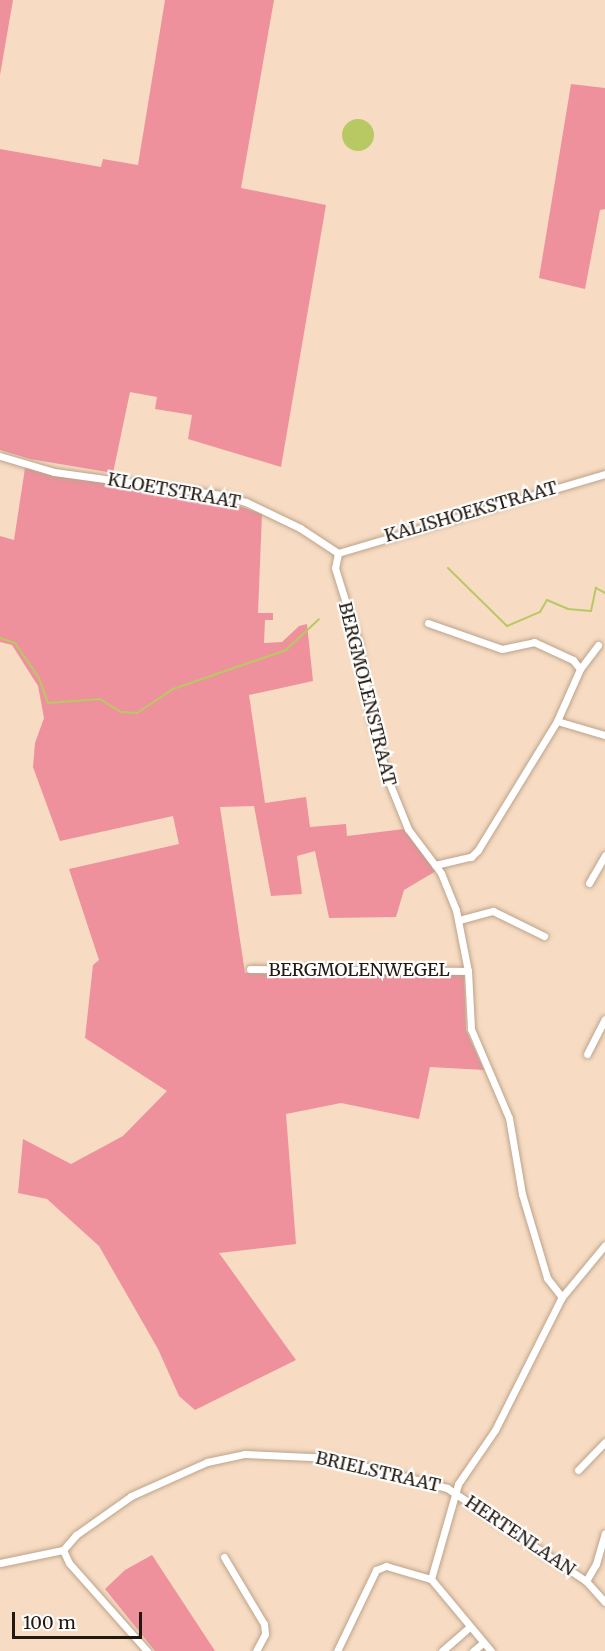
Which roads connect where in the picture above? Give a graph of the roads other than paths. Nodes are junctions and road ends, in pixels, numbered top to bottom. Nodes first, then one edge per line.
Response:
1 (0, 456) edge
2 (605, 474) edge
3 (338, 553) junction
4 (428, 623) dead end
5 (598, 645) dead end
6 (580, 669) junction
7 (557, 721) junction
8 (605, 735) edge
9 (605, 855) edge
10 (435, 865) junction
11 (589, 883) dead end
12 (459, 920) junction
13 (544, 936) dead end
14 (250, 969) dead end
15 (468, 971) junction
16 (605, 1019) edge
17 (587, 1054) dead end
18 (605, 1245) edge
19 (562, 1297) junction
20 (605, 1442) edge
21 (578, 1470) dead end
22 (454, 1492) junction
23 (605, 1533) edge
24 (63, 1550) junction
25 (224, 1557) dead end
26 (0, 1563) edge
27 (431, 1579) junction
28 (586, 1581) junction
29 (605, 1602) edge
30 (470, 1626) junction
31 (483, 1643) junction
32 (147, 1651) edge
33 (256, 1651) edge
34 (337, 1651) edge
35 (442, 1651) edge
36 (473, 1651) edge
37 (491, 1651) edge

1 - 3 street, KLOETSTRAAT
2 - 3 street, KALISHOEKSTRAAT
3 - 10 street, BERGMOLENSTRAAT
4 - 6 street
5 - 6 street
6 - 7 street
7 - 8 street
7 - 10 street
9 - 11 street
10 - 12 street, BERGMOLENSTRAAT
12 - 13 street
12 - 15 street, BERGMOLENSTRAAT
14 - 15 street, BERGMOLENWEGEL
15 - 19 street, BERGMOLENSTRAAT
16 - 17 street
18 - 19 street
19 - 22 street
20 - 21 street
22 - 24 street, BRIELSTRAAT
22 - 27 street
22 - 28 street, HERTENLAAN
23 - 28 street, HERTENLAAN
24 - 26 street
24 - 32 street
25 - 33 street
27 - 30 street
27 - 34 street
28 - 29 street, HERTENLAAN
30 - 31 street
30 - 35 street
31 - 36 street
31 - 37 street

